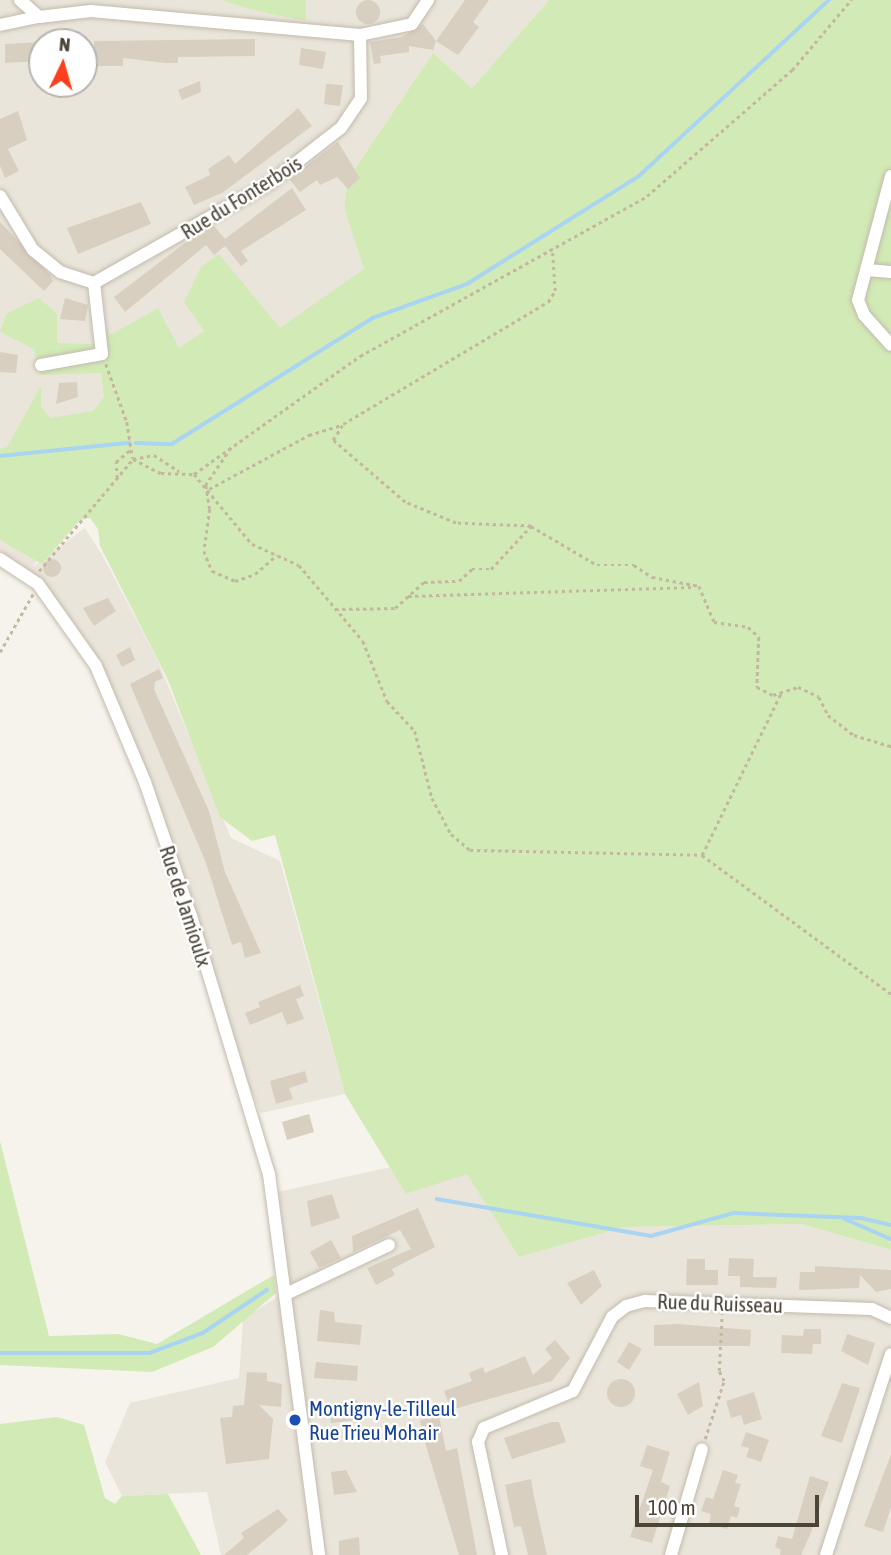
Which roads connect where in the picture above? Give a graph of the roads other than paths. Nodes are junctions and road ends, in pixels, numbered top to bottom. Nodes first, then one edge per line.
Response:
1 (20, 0) edge
2 (428, 0) edge
3 (38, 17) junction
4 (0, 25) edge
5 (360, 35) junction
6 (891, 176) edge
7 (0, 196) edge
8 (867, 270) junction
9 (891, 272) edge
10 (94, 283) junction
11 (891, 345) edge
12 (41, 365) dead end
13 (0, 559) edge
14 (389, 1245) dead end
15 (286, 1294) junction
16 (891, 1318) edge
17 (891, 1354) edge
18 (702, 1449) road end
19 (319, 1555) edge
20 (502, 1555) edge
21 (671, 1555) edge
22 (826, 1555) edge

1 - 3 street
2 - 5 street
3 - 4 street
3 - 5 street
5 - 10 street, Rue du Fonterbois
6 - 8 street
7 - 10 street
8 - 9 street
8 - 11 street
10 - 12 street
13 - 15 street, Rue de Jamioulx
14 - 15 street
15 - 19 street, Rue de Jamioulx
16 - 20 street, Rue du Ruisseau
17 - 22 street
18 - 21 street

